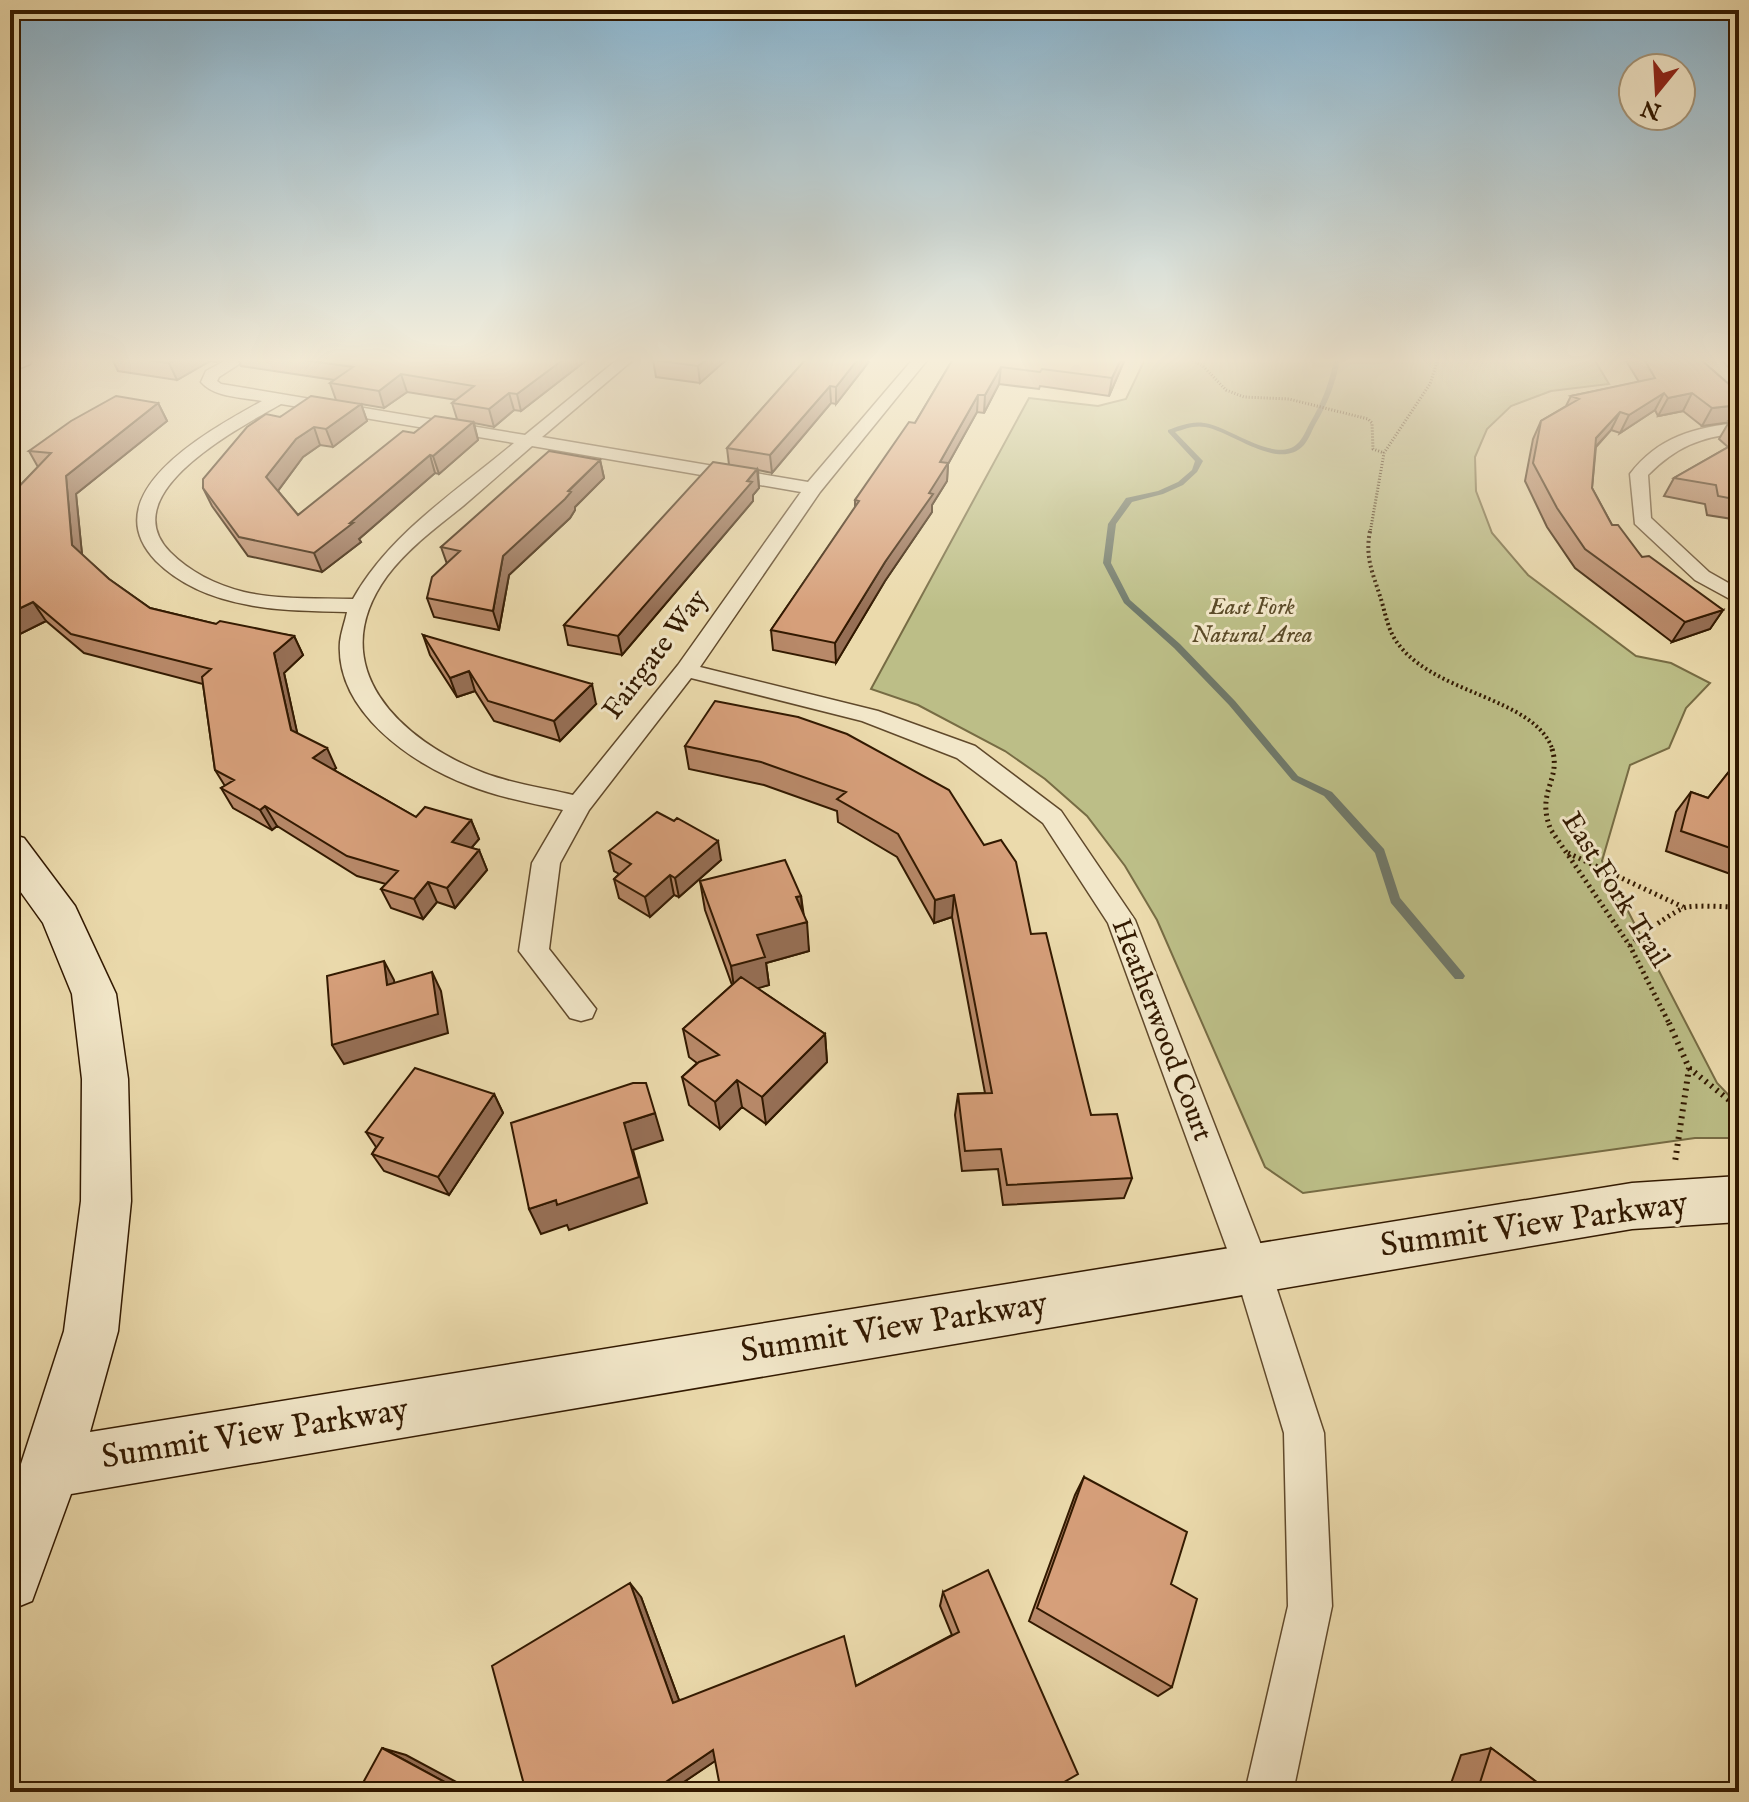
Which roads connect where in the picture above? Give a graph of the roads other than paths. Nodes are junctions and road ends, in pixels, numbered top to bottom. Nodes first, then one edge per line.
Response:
1 (202, 443) edge
2 (526, 443) edge
3 (541, 443) edge
4 (851, 443) edge
5 (1672, 443) edge
6 (813, 488) junction
7 (1739, 598) edge
8 (359, 606) junction
9 (686, 670) junction
10 (579, 805) junction
11 (10, 848) edge
12 (581, 1009) dead end
13 (1720, 1199) edge
14 (1252, 1268) junction
15 (51, 1468) junction
16 (10, 1579) edge
17 (1269, 1792) edge

1 - 8 street
2 - 8 street
3 - 6 street
4 - 6 street, Fairgate Way
5 - 7 street
6 - 9 street, Fairgate Way
8 - 10 street
9 - 10 street, Fairgate Way
9 - 14 street, Heatherwood Court
10 - 12 street, Fairgate Way
11 - 15 street
13 - 14 street, Summit View Parkway
14 - 15 street, Summit View Parkway
14 - 17 street, Heatherwood Court
15 - 16 street

